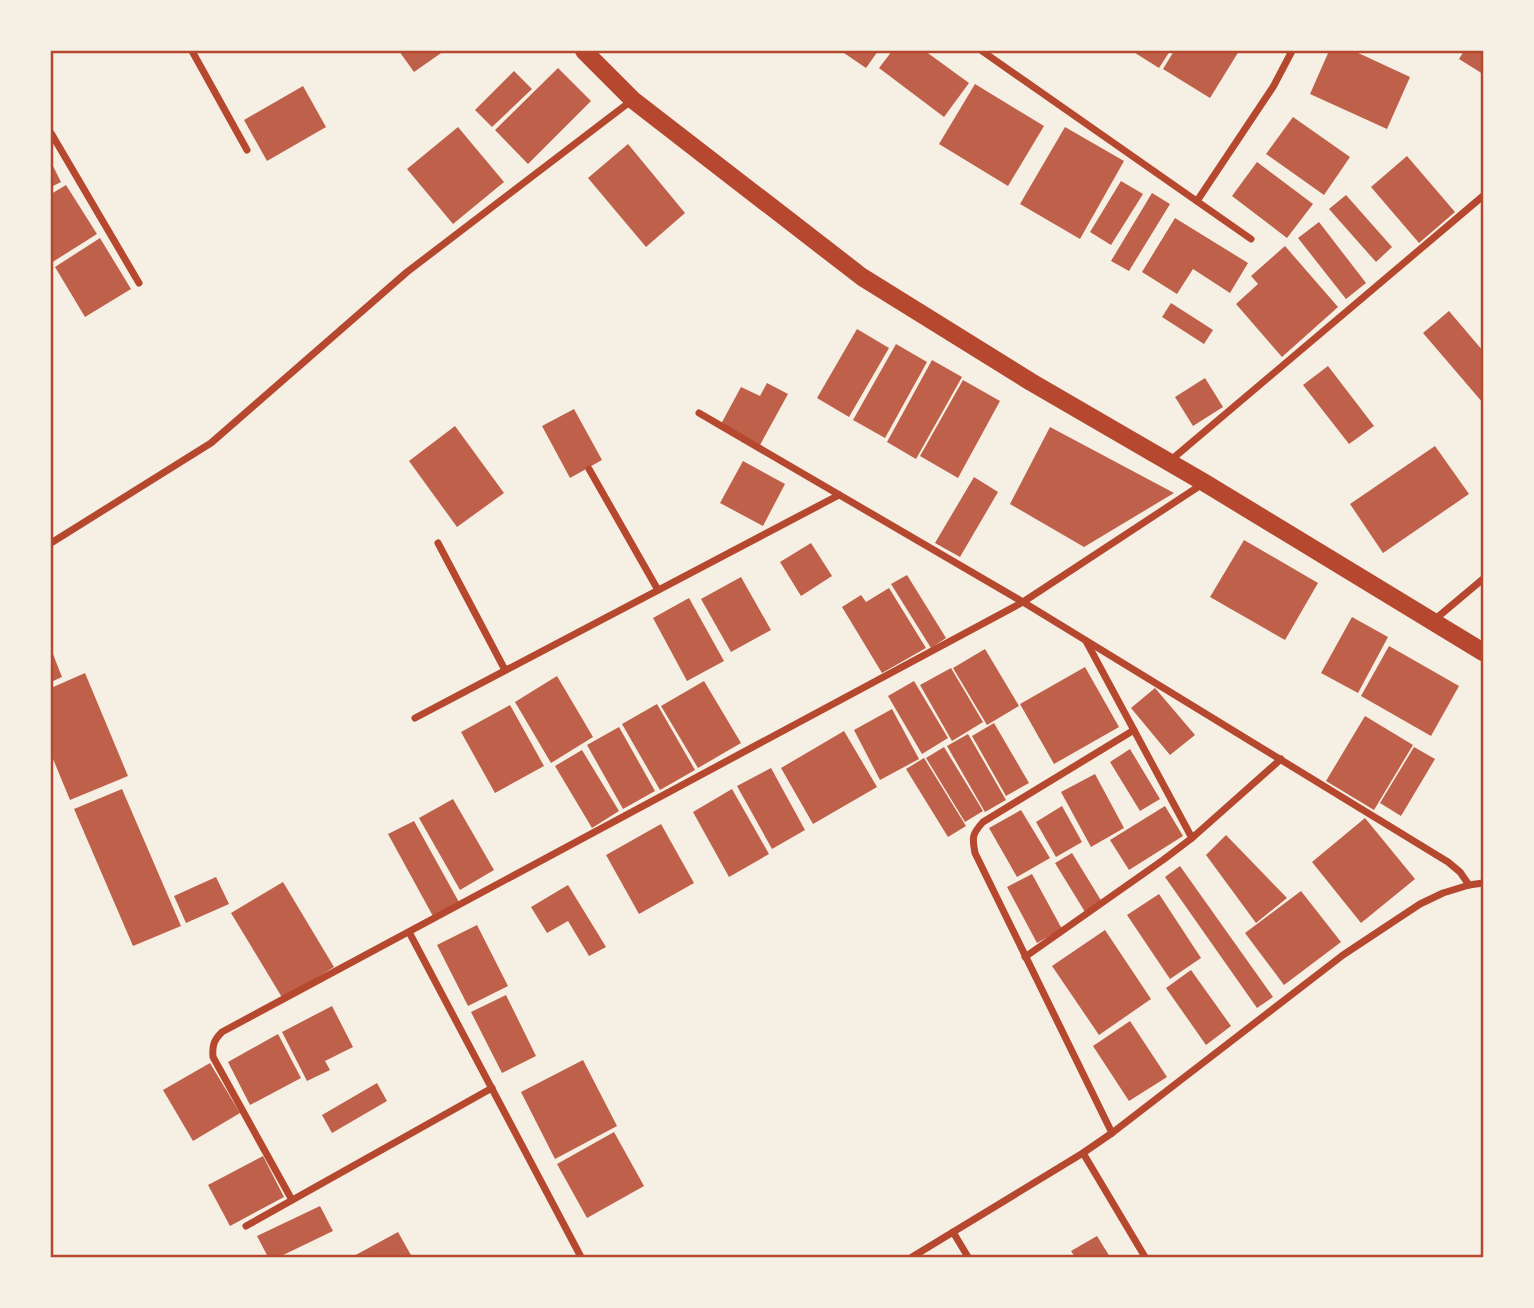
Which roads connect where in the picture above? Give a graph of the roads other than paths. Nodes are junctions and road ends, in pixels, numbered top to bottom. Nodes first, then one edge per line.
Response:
1 (192, 51) edge
2 (584, 51) edge
3 (982, 51) edge
4 (1292, 51) edge
5 (633, 100) junction
6 (51, 133) edge
7 (247, 150) dead end
8 (1483, 196) edge
9 (1197, 201) junction
10 (1251, 239) dead end
11 (139, 283) dead end
12 (699, 413) dead end
13 (1168, 462) junction
14 (589, 469) dead end
15 (1205, 483) junction
16 (839, 495) junction
17 (51, 543) edge
18 (438, 543) dead end
19 (1483, 579) edge
20 (659, 590) junction
21 (1023, 602) junction
22 (1433, 621) junction
23 (1086, 640) junction
24 (1483, 652) edge
25 (505, 670) junction
26 (415, 718) dead end
27 (1134, 730) junction
28 (1281, 759) junction
29 (1192, 838) junction
30 (1483, 883) edge
31 (1469, 885) junction
32 (409, 932) junction
33 (1026, 957) junction
34 (492, 1088) junction
35 (1112, 1133) junction
36 (1083, 1153) junction
37 (292, 1200) junction
38 (246, 1226) dead end
39 (953, 1232) junction
40 (582, 1257) edge
41 (912, 1257) edge
42 (968, 1257) edge
43 (1144, 1257) edge

1 - 7 street
2 - 5 main road
3 - 9 street
4 - 9 street
5 - 13 main road
5 - 17 street
6 - 11 street
8 - 13 street
9 - 10 street
12 - 16 street
13 - 15 main road
14 - 20 street
15 - 21 street
15 - 22 main road
16 - 20 street
16 - 21 street
18 - 25 street
19 - 22 street
20 - 25 street
21 - 23 street
21 - 32 street
22 - 24 main road
23 - 27 street
23 - 28 street
25 - 26 street
27 - 29 street
27 - 33 street
28 - 29 street
28 - 31 street
29 - 33 street
30 - 31 street
31 - 35 street
32 - 34 street
32 - 37 street
33 - 35 street
34 - 37 street
34 - 40 street
35 - 36 street
36 - 39 street
36 - 43 street
37 - 38 street
39 - 41 street
39 - 42 street

